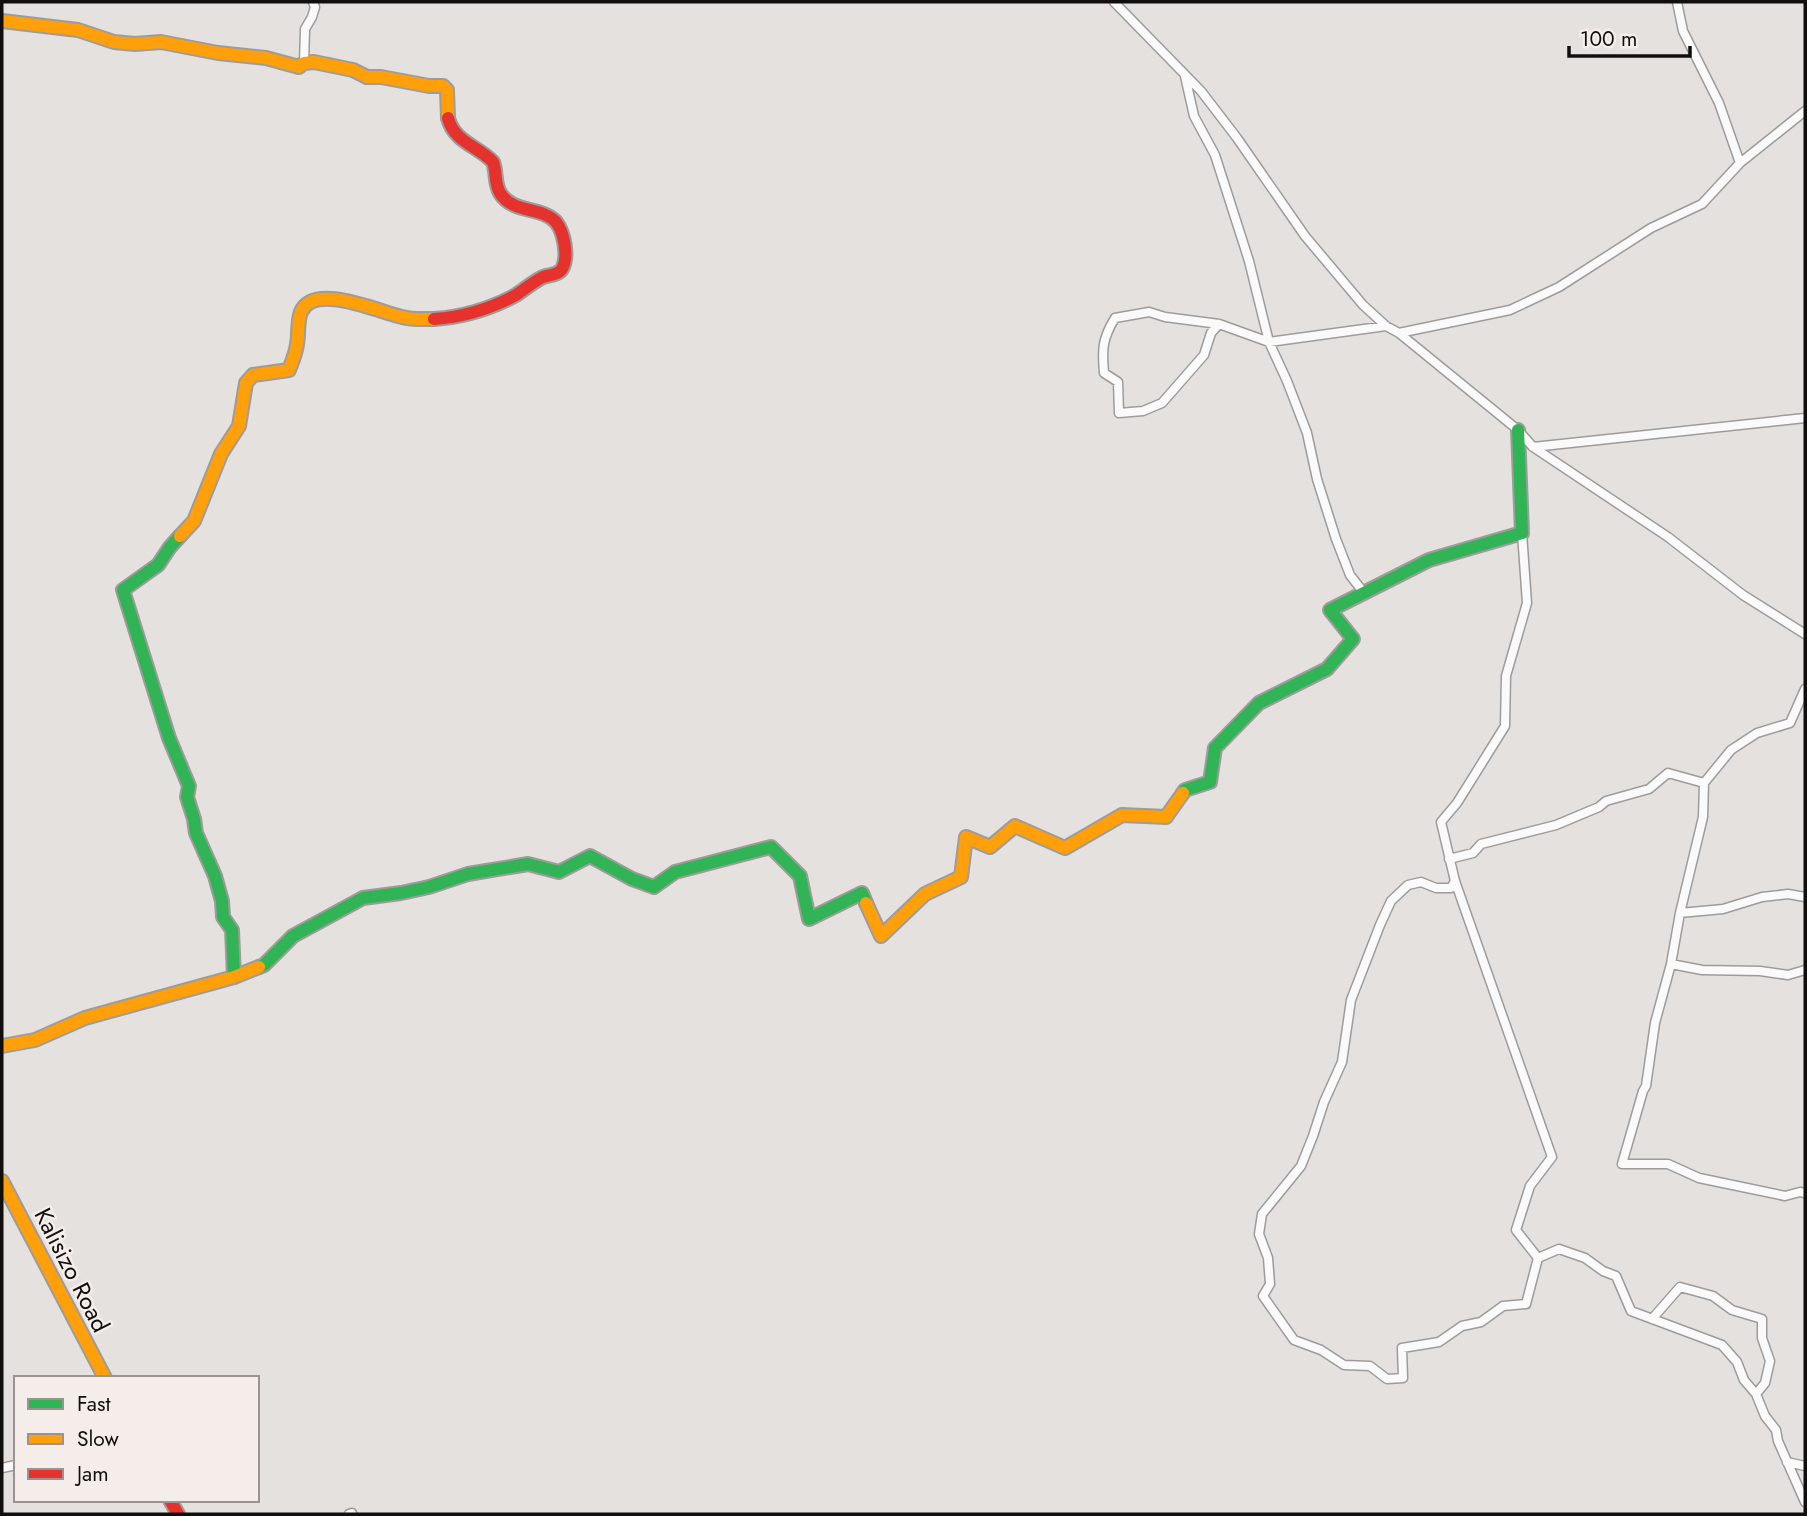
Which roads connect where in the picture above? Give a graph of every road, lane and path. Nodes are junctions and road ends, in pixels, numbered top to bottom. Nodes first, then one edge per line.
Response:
1 (313, 2) edge
2 (1114, 2) edge
3 (1677, 2) edge
4 (2, 21) edge
5 (304, 62) junction
6 (1185, 73) junction
7 (1805, 111) edge
8 (1740, 163) junction
9 (1219, 324) junction
10 (1386, 326) junction
11 (1399, 333) junction
12 (1269, 342) junction
13 (1805, 418) edge
14 (1518, 430) junction
15 (1532, 447) junction
16 (1522, 533) junction
17 (1364, 593) junction
18 (1805, 634) edge
19 (1805, 689) edge
20 (1704, 783) junction
21 (1449, 859) junction
22 (1455, 881) junction
23 (1805, 897) edge
24 (1681, 914) junction
25 (1671, 964) junction
26 (1805, 970) edge
27 (234, 977) junction
28 (2, 1046) edge
29 (2, 1181) edge
30 (1805, 1193) edge
31 (1538, 1258) junction
32 (1652, 1319) junction
33 (104, 1376) edge
34 (1756, 1394) junction
35 (1787, 1462) junction
36 (1805, 1466) edge
37 (1805, 1502) edge

1 - 5 street
2 - 6 street
3 - 8 street
4 - 5 street
5 - 27 street
6 - 10 street
6 - 12 street
7 - 8 street
8 - 11 street
9 - 9 street
9 - 12 street
10 - 11 street
10 - 12 street
11 - 14 street
12 - 17 street
13 - 15 street
14 - 15 street
14 - 16 street
15 - 18 street
16 - 17 street
16 - 21 street
17 - 27 street
19 - 20 street
20 - 21 street
20 - 24 street
21 - 22 street
22 - 31 street
22 - 31 street
23 - 24 street
24 - 25 street
25 - 26 street
25 - 30 street
27 - 28 street
29 - 33 street, Kalisizo Road
31 - 32 street
32 - 34 street
32 - 34 street
34 - 35 street
35 - 36 street
35 - 37 street

